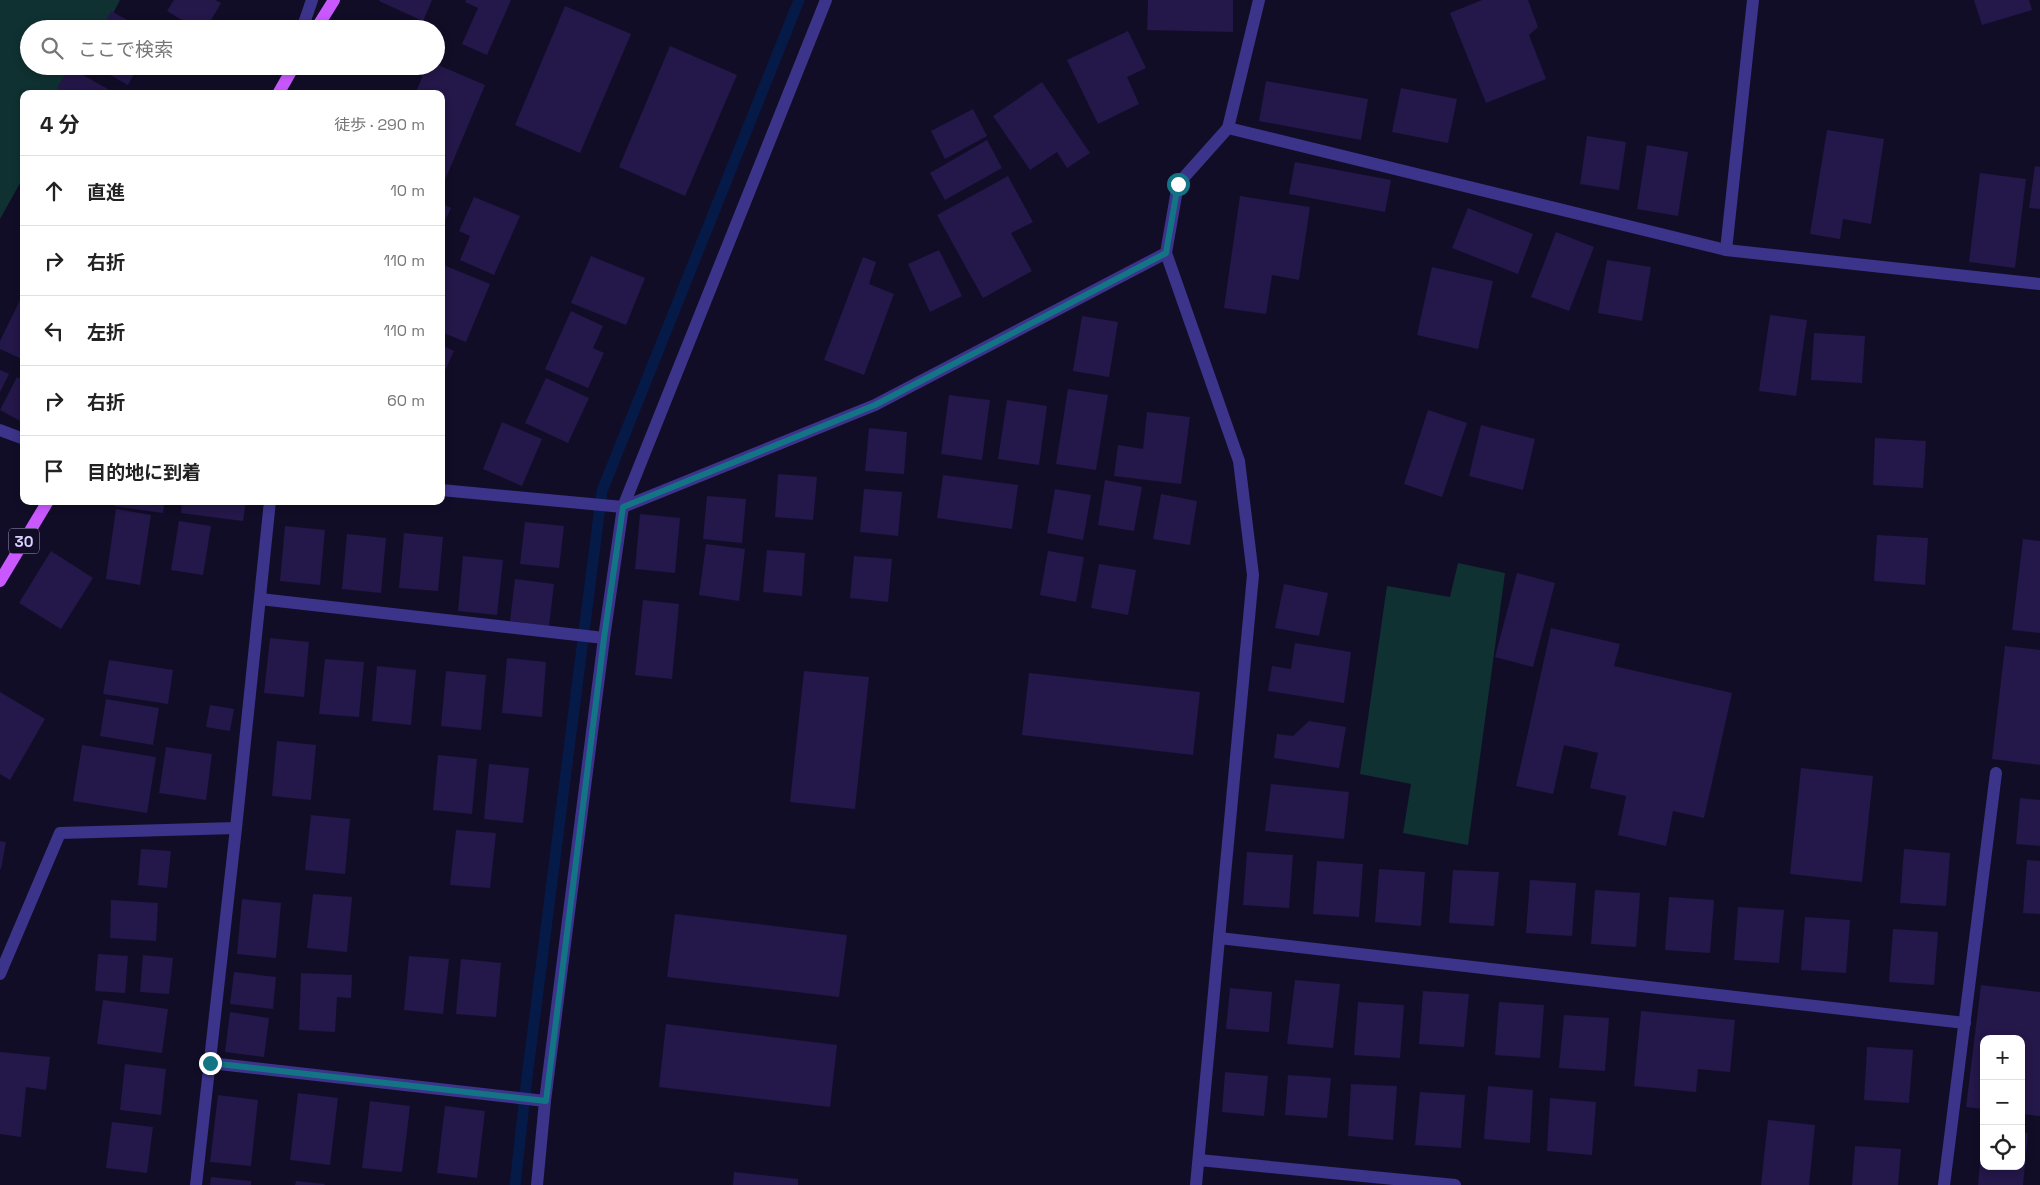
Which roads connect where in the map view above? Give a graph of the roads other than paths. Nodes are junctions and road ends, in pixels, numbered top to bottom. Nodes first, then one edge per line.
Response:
1 (312, 0) edge
2 (334, 0) edge
3 (826, 0) edge
4 (1259, 0) edge
5 (1753, 0) edge
6 (305, 20) edge
7 (322, 20) edge
8 (288, 75) edge
9 (289, 75) edge
10 (286, 81) junction
11 (280, 90) edge
12 (1228, 128) junction
13 (1726, 250) junction
14 (1166, 253) junction
15 (2040, 284) edge
16 (0, 430) edge
17 (20, 438) edge
18 (445, 490) edge
19 (46, 505) edge
20 (270, 505) edge
21 (623, 507) junction
22 (0, 581) edge
23 (260, 599) junction
24 (604, 638) junction
25 (1996, 773) dead end
26 (236, 828) junction
27 (1219, 938) junction
28 (0, 974) edge
29 (1965, 1022) junction
30 (210, 1063) junction
31 (546, 1101) junction
32 (1199, 1160) junction
33 (1416, 1183) edge
34 (196, 1185) edge
35 (537, 1185) edge
36 (1196, 1185) edge
37 (1455, 1185) edge
38 (1944, 1185) edge

1 - 6 street
2 - 7 main road
3 - 21 street
4 - 12 street
5 - 13 street
8 - 10 street
9 - 10 main road
10 - 11 main road
12 - 13 street
12 - 14 street
13 - 15 street
14 - 21 street
14 - 27 street
16 - 17 street
18 - 21 street
19 - 22 main road, 30
20 - 23 street
21 - 24 street
23 - 24 street
23 - 26 street
24 - 31 street
25 - 29 street
26 - 28 street
26 - 30 street
27 - 29 street
27 - 32 street
29 - 38 street
30 - 31 street
30 - 34 street
31 - 35 street
32 - 33 street
32 - 36 street
33 - 37 street

